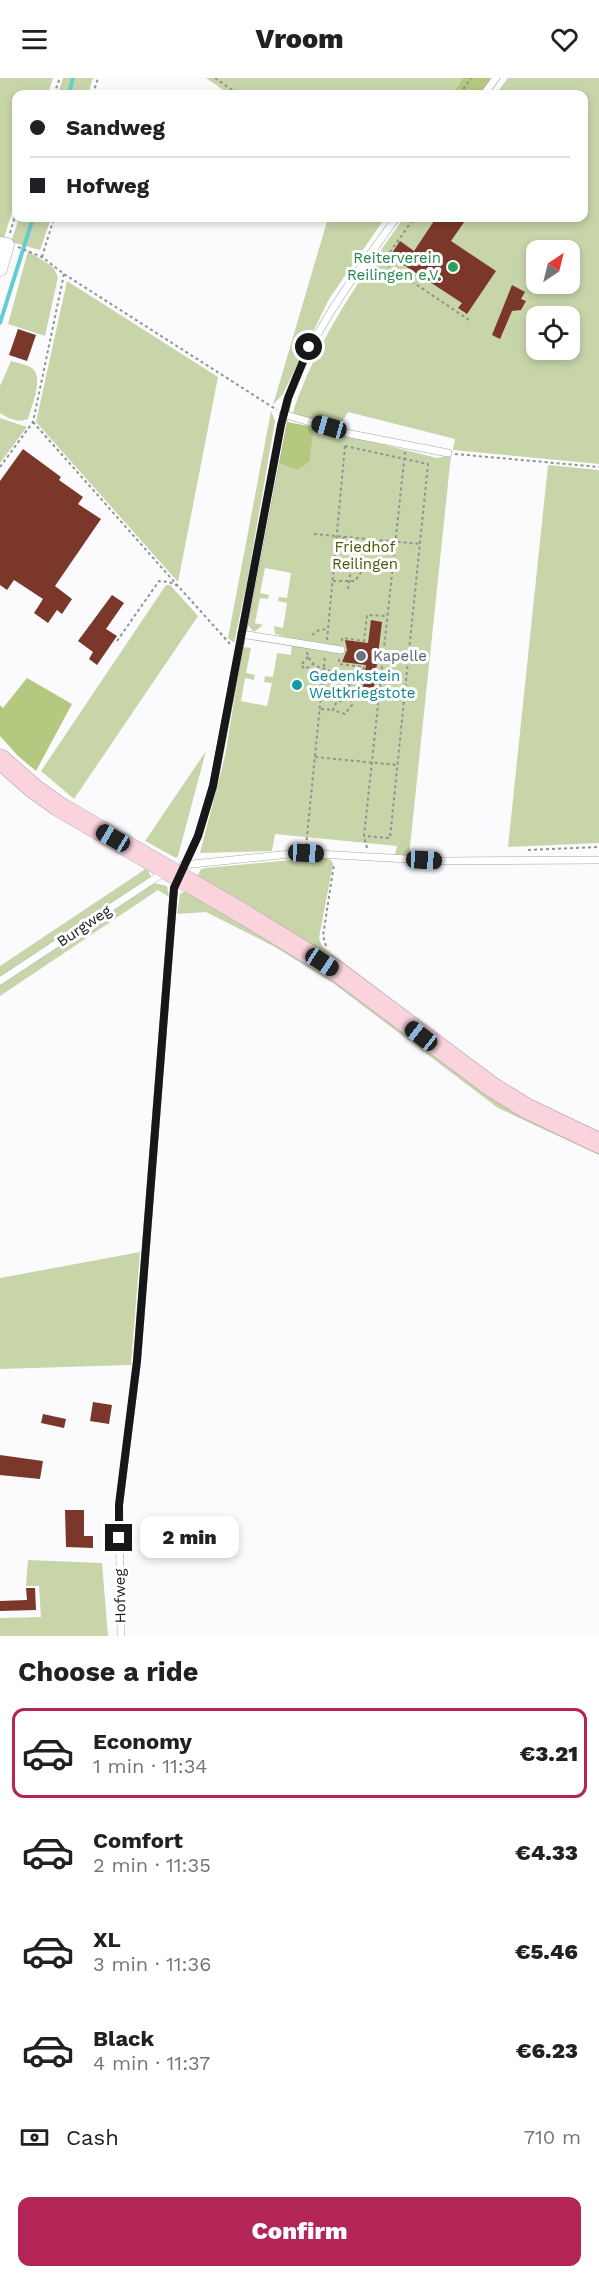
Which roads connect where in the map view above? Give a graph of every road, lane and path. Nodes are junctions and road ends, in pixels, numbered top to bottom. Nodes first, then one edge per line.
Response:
1 (215, 78) edge
2 (232, 90) edge
3 (13, 222) edge
4 (53, 222) edge
5 (393, 222) edge
6 (411, 222) edge
7 (6, 244) edge
8 (42, 257) junction
9 (0, 269) edge
10 (64, 274) junction
11 (469, 320) dead end
12 (283, 414) junction
13 (33, 422) junction
14 (346, 441) dead end
15 (345, 446) junction
16 (405, 451) dead end
17 (448, 453) joint
18 (403, 458) junction
19 (0, 467) edge
20 (599, 467) edge
21 (314, 534) dead end
22 (337, 535) junction
23 (342, 536) junction
24 (396, 541) junction
25 (421, 544) junction
26 (353, 557) junction
27 (333, 581) junction
28 (349, 581) junction
29 (178, 586) junction
30 (348, 589) dead end
31 (387, 616) junction
32 (241, 634) junction
33 (117, 641) dead end
34 (326, 648) junction
35 (340, 650) junction
36 (237, 651) junction
37 (308, 657) dead end
38 (313, 664) dead end
39 (324, 671) junction
40 (301, 685) dead end
41 (322, 688) junction
42 (381, 691) junction
43 (350, 698) junction
44 (321, 709) junction
45 (333, 710) junction
46 (315, 757) junction
47 (0, 759) edge
48 (373, 763) junction
49 (398, 765) junction
50 (364, 836) junction
51 (307, 838) dead end
52 (368, 843) dead end
53 (336, 855) junction
54 (599, 860) edge
55 (176, 870) junction
56 (328, 948) dead end
57 (0, 981) edge
58 (599, 1143) edge
59 (121, 1636) edge

1 - 2 path
3 - 7 path
4 - 8 path
5 - 12 lane
6 - 11 path
7 - 8 path
7 - 9 street
8 - 10 path
10 - 12 path
10 - 13 path
12 - 17 lane
12 - 32 lane
13 - 19 path
13 - 29 path
14 - 15 path
15 - 18 path
15 - 22 path
16 - 18 path
17 - 20 path
18 - 24 path
18 - 25 path
21 - 22 path
22 - 23 path
22 - 27 path
23 - 24 path
23 - 26 path
24 - 25 path
24 - 31 path
25 - 49 path
26 - 28 path
26 - 28 path
27 - 28 path
27 - 34 path
28 - 30 path
29 - 33 path
29 - 36 path
31 - 35 path
31 - 42 path
32 - 34 lane
32 - 36 lane
34 - 35 lane
34 - 39 path
35 - 42 path
36 - 55 lane
37 - 38 path
39 - 41 path
39 - 43 path
40 - 41 path
41 - 44 path
42 - 48 path
43 - 45 path
43 - 45 path
44 - 45 path
44 - 46 path
46 - 48 path
46 - 51 path
47 - 55 street
48 - 49 path
48 - 50 path
49 - 50 path
50 - 52 path
53 - 54 lane
53 - 55 lane
53 - 56 path
55 - 57 lane, Burgweg
55 - 58 street
55 - 59 lane, Hofweg

